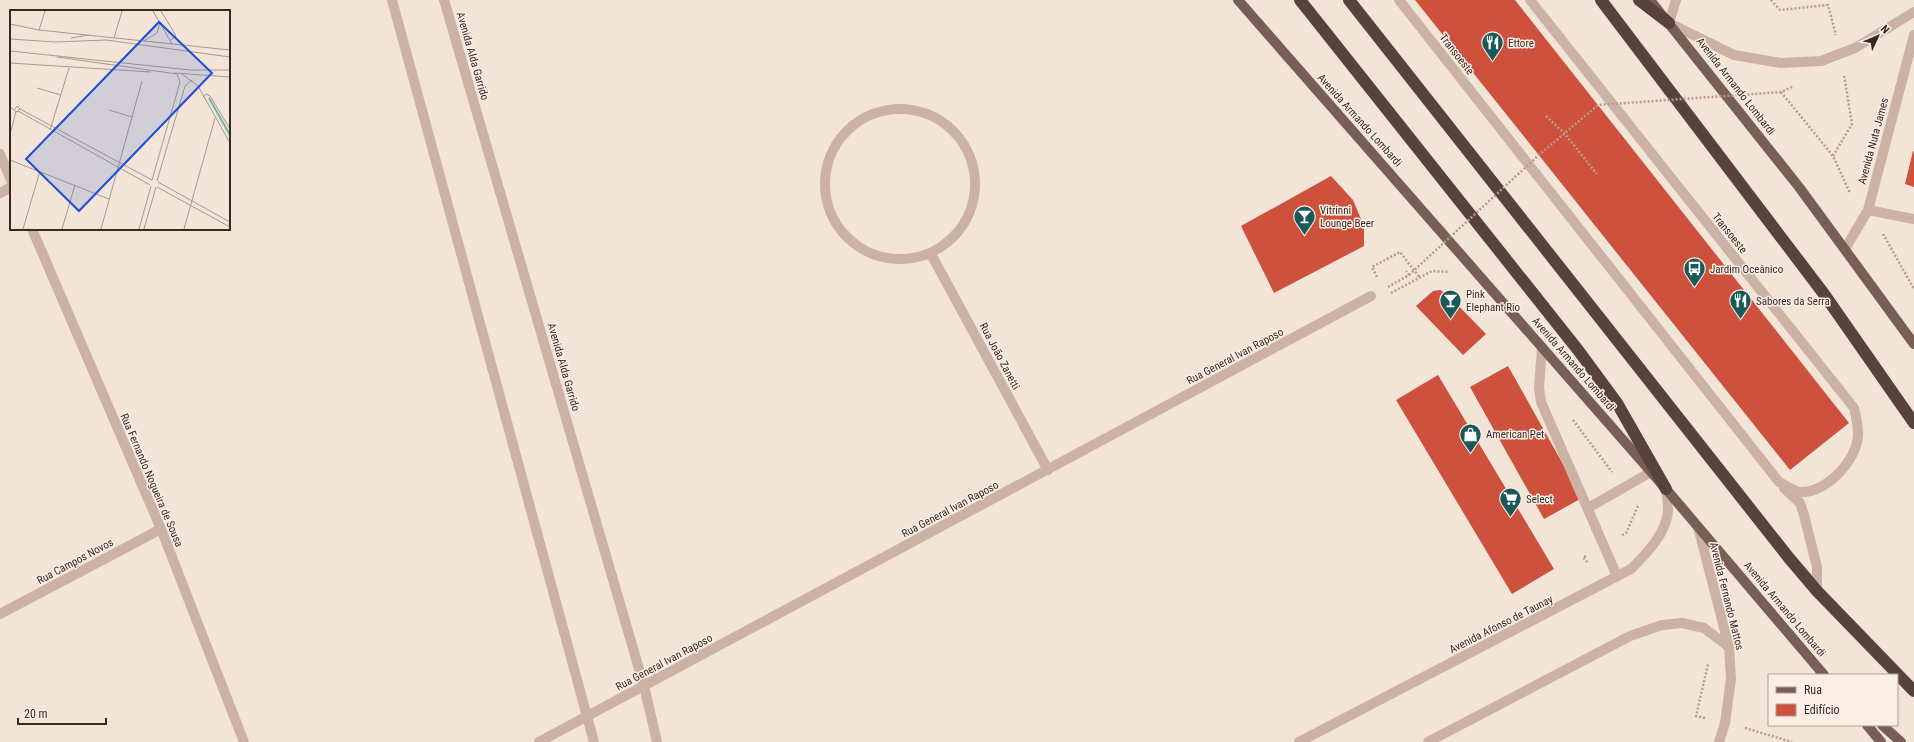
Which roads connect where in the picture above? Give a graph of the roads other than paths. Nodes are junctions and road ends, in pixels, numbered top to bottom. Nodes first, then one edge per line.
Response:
1 (392, 0) edge
2 (444, 0) edge
3 (1238, 0) edge
4 (1300, 0) edge
5 (1349, 0) edge
6 (1399, 0) edge
7 (1530, 0) edge
8 (1601, 0) edge
9 (1639, 0) edge
10 (1650, 0) edge
11 (1676, 0) edge
12 (1914, 12) edge
13 (1669, 23) junction
14 (1914, 35) edge
15 (0, 154) edge
16 (10, 178) edge
17 (10, 188) edge
18 (0, 193) edge
19 (1868, 210) junction
20 (1914, 219) edge
21 (32, 230) edge
22 (1845, 249) junction
23 (931, 254) junction
24 (1371, 296) road end
25 (1914, 344) edge
26 (1542, 347) junction
27 (1914, 423) edge
28 (1048, 470) junction
29 (1651, 472) junction
30 (1778, 482) junction
31 (1666, 489) junction
32 (1588, 508) junction
33 (1698, 527) junction
34 (161, 529) junction
35 (1617, 576) junction
36 (1817, 592) junction
37 (0, 614) edge
38 (1730, 647) junction
39 (1823, 673) edge
40 (1897, 674) edge
41 (1898, 675) edge
42 (644, 686) junction
43 (1914, 691) edge
44 (588, 716) junction
45 (1868, 726) edge
46 (1883, 726) edge
47 (244, 742) edge
48 (539, 742) edge
49 (594, 742) edge
50 (656, 742) edge
51 (1299, 742) edge
52 (1428, 742) edge
53 (1719, 742) edge
54 (1881, 742) edge
55 (1901, 742) edge

1 - 44 street
2 - 42 street, Avenida Alda Garrido
3 - 26 main road, Avenida Armando Lombardi
4 - 31 highway
5 - 36 highway
6 - 30 street, Transoeste
7 - 30 street, Transoeste
8 - 27 highway
9 - 13 highway
10 - 13 main road, Avenida Armando Lombardi
11 - 13 street
12 - 13 street
13 - 22 main road, Avenida Armando Lombardi
14 - 19 street, Avenida Nuta James
15 - 16 street
17 - 18 street
19 - 20 street
19 - 22 street, Avenida Nuta James
21 - 34 street, Rua Fernando Nogueira de Sousa
22 - 25 main road, Avenida Armando Lombardi
23 - 23 street
23 - 28 street, Rua João Zanetti
24 - 28 street, Rua General Ivan Raposo
26 - 29 main road, Avenida Armando Lombardi
26 - 32 street
28 - 42 street, Rua General Ivan Raposo
29 - 31 main road, Avenida Armando Lombardi
29 - 32 street
30 - 36 street, Transoeste
31 - 33 main road, Avenida Armando Lombardi
31 - 35 street, Avenida Afonso de Taunay
32 - 35 street
33 - 38 street, Avenida Fernando Mattos
33 - 39 main road, Avenida Armando Lombardi
34 - 37 street, Rua Campos Novos
34 - 47 street, Rua Fernando Nogueira de Sousa
35 - 51 street, Avenida Afonso de Taunay
36 - 40 highway
38 - 52 street
38 - 53 street, Avenida Fernando Mattos
41 - 43 highway
42 - 44 street, Rua General Ivan Raposo
42 - 50 street, Avenida Alda Garrido
44 - 48 street, Rua General Ivan Raposo
44 - 49 street
45 - 54 main road
46 - 55 main road

